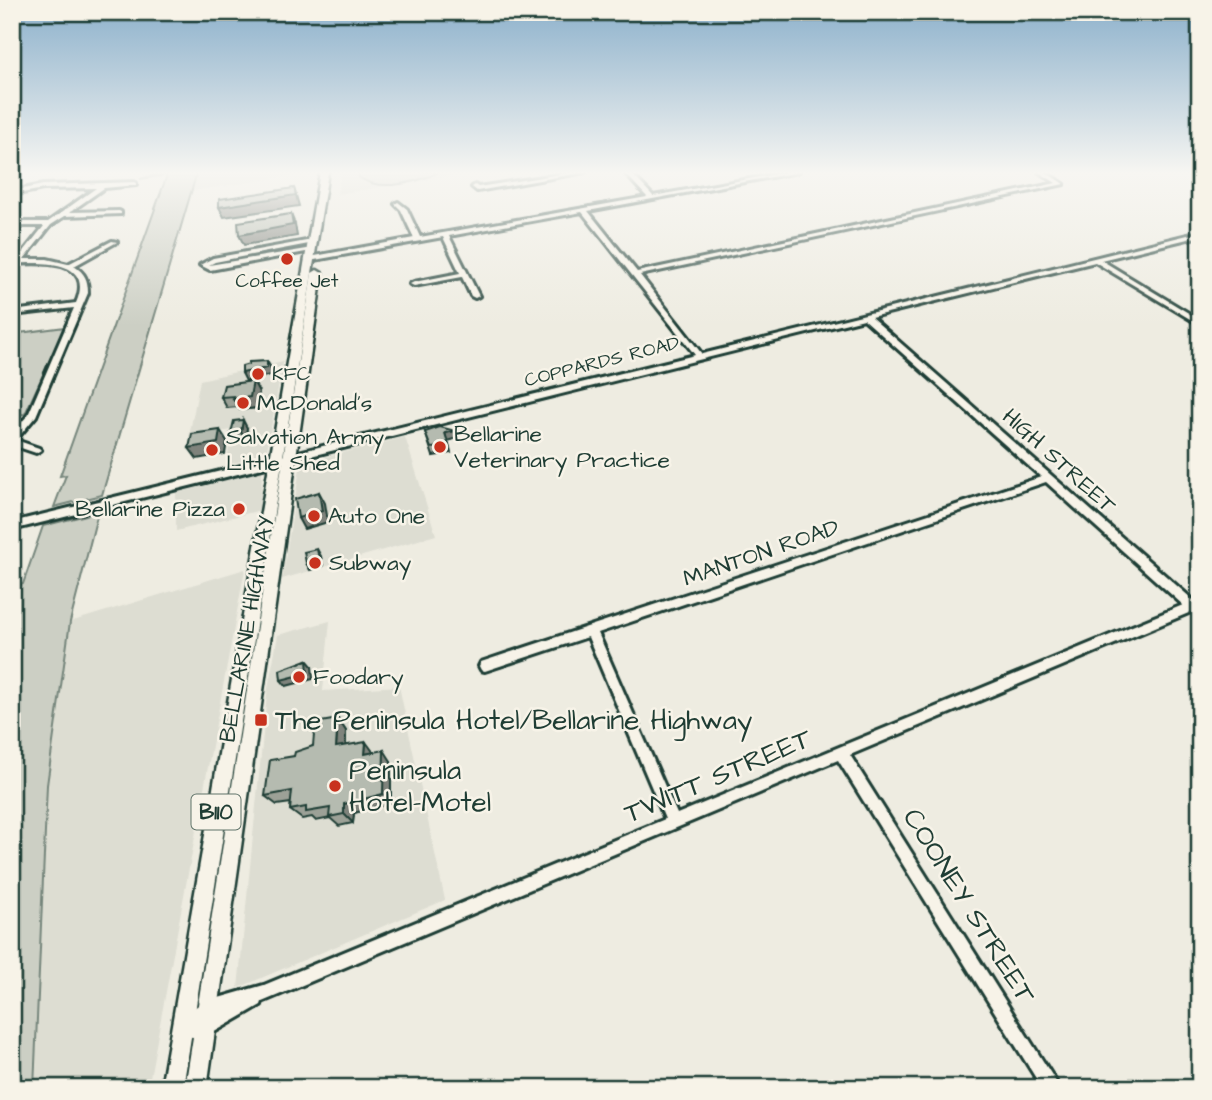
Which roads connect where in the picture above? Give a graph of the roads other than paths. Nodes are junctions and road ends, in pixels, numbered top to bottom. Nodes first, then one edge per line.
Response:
1 (317, 223) edge
2 (320, 223) edge
3 (410, 223) edge
4 (510, 223) edge
5 (595, 223) edge
6 (875, 223) edge
7 (12, 224) edge
8 (49, 224) joint
9 (1200, 234) edge
10 (445, 235) junction
11 (418, 240) junction
12 (114, 242) dead end
13 (313, 252) junction
14 (1096, 260) junction
15 (15, 262) edge
16 (69, 266) junction
17 (465, 274) junction
18 (636, 274) junction
19 (414, 284) dead end
20 (475, 296) dead end
21 (79, 305) junction
22 (12, 313) edge
23 (867, 316) junction
24 (1200, 323) edge
25 (700, 356) junction
26 (12, 440) edge
27 (36, 450) dead end
28 (282, 459) junction
29 (1049, 478) junction
30 (12, 526) edge
31 (1196, 610) edge
32 (592, 632) junction
33 (485, 666) dead end
34 (841, 753) junction
35 (674, 823) junction
36 (198, 1022) junction
37 (172, 1088) edge
38 (196, 1088) edge
39 (1052, 1088) edge

1 - 13 highway, BELLARINE HIGHWAY / B110
2 - 13 highway, BELLARINE HIGHWAY / B110
3 - 11 street
4 - 10 street
5 - 18 street
6 - 18 street
7 - 8 street
8 - 15 street
9 - 14 street, COPPARDS ROAD
10 - 11 street
10 - 17 street
11 - 13 street
12 - 16 street
13 - 13 street
13 - 28 highway, BELLARINE HIGHWAY / B110
14 - 23 street, COPPARDS ROAD
14 - 24 street
15 - 16 street
16 - 21 street
17 - 19 street
17 - 20 street
18 - 25 street
21 - 22 street
21 - 26 street
23 - 25 street, COPPARDS ROAD
23 - 29 street, HIGH STREET
25 - 28 street, COPPARDS ROAD
26 - 27 street
28 - 30 street, COPPARDS ROAD
28 - 36 highway, BELLARINE HIGHWAY / B110
28 - 36 highway, BELLARINE HIGHWAY / B110
29 - 31 street, HIGH STREET
29 - 32 street, MANTON ROAD
31 - 34 street, TWITT STREET
32 - 33 street, MANTON ROAD
32 - 35 street
34 - 35 street, TWITT STREET
34 - 39 street, COONEY STREET
35 - 36 street, TWITT STREET
36 - 37 highway, BELLARINE HIGHWAY / B110
36 - 38 highway, BELLARINE HIGHWAY / B110

